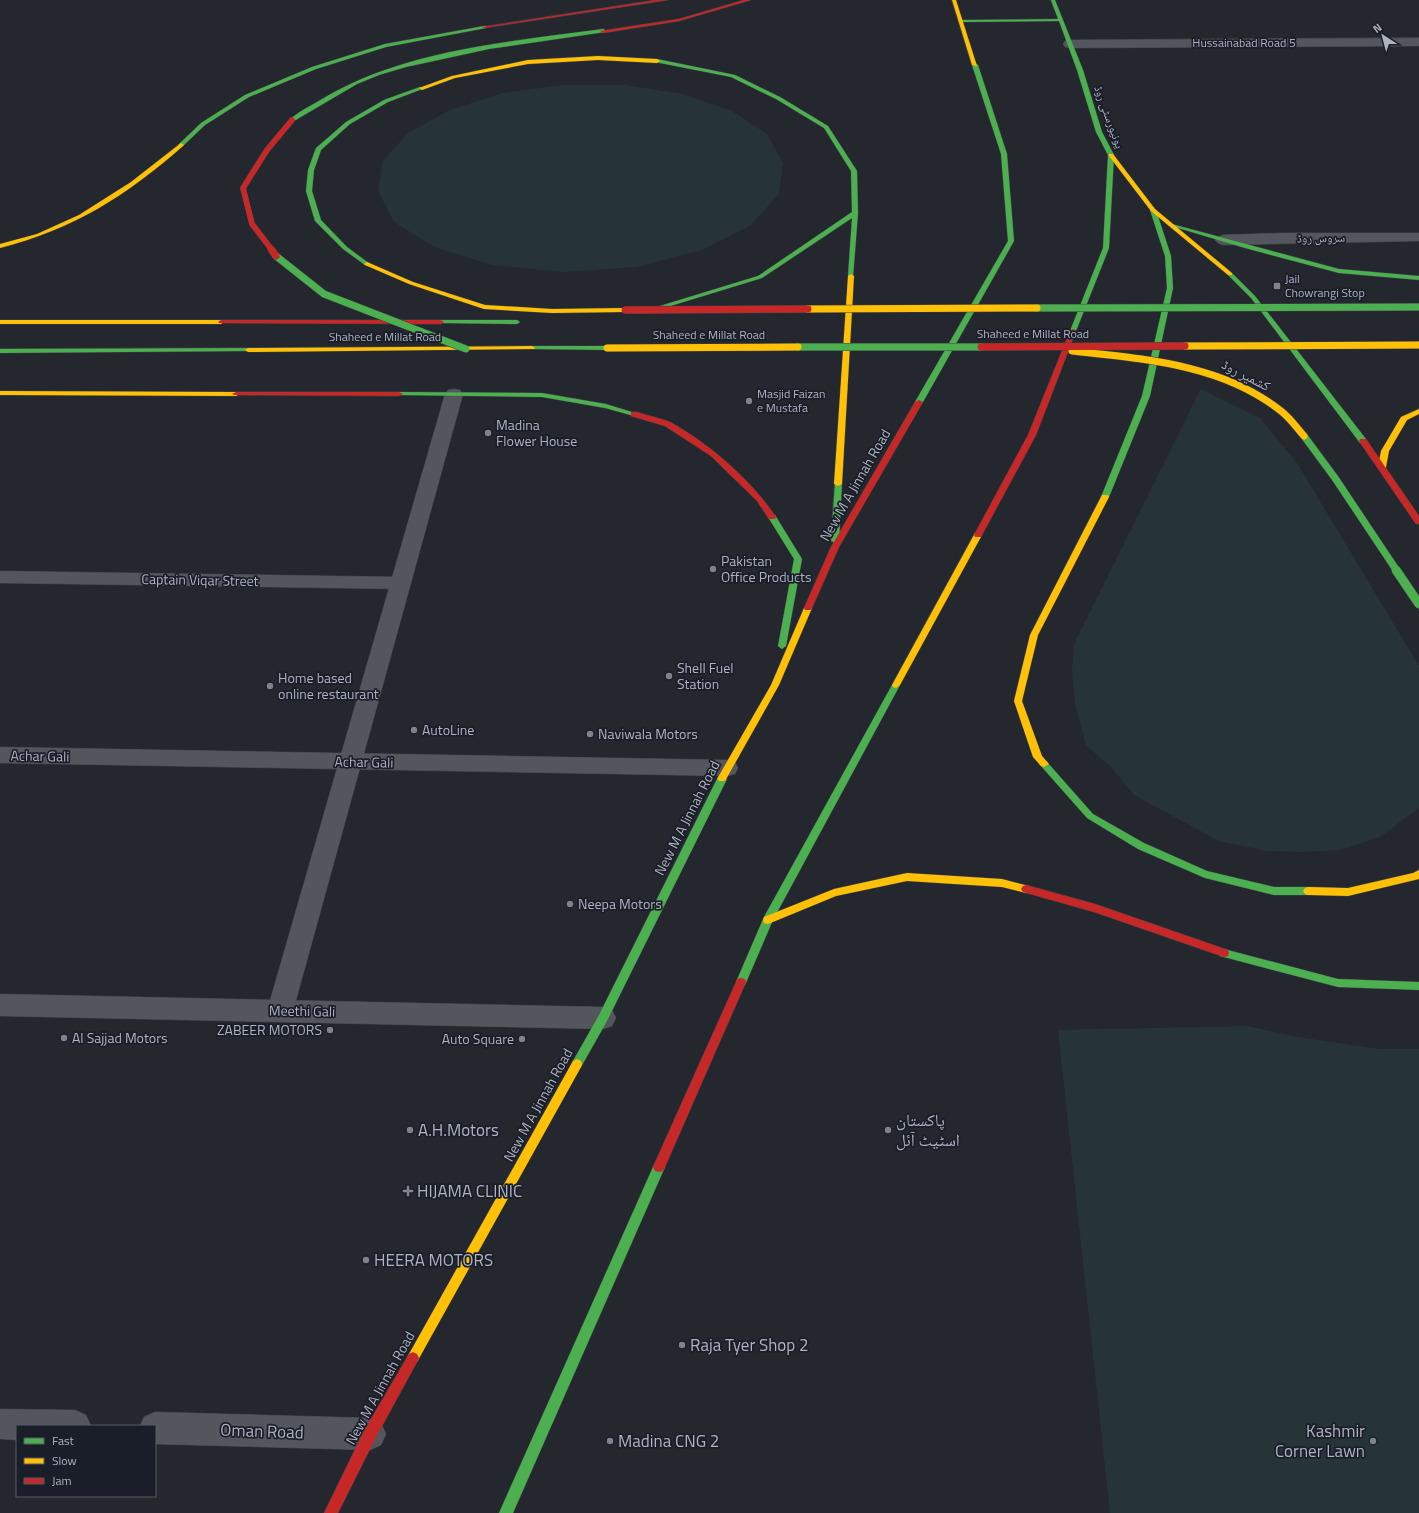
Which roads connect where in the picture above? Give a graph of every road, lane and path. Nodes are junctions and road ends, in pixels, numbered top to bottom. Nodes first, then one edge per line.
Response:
1 (666, 0) edge
2 (749, 0) edge
3 (954, 0) edge
4 (1053, 0) edge
5 (1060, 20) junction
6 (962, 21) junction
7 (1419, 42) edge
8 (1069, 44) junction
9 (1111, 155) junction
10 (1153, 210) junction
11 (854, 213) junction
12 (1170, 224) junction
13 (1419, 237) edge
14 (1223, 240) junction
15 (0, 246) edge
16 (1419, 278) edge
17 (1419, 307) edge
18 (618, 320) dead end
19 (0, 322) edge
20 (527, 322) dead end
21 (1419, 345) edge
22 (1032, 346) junction
23 (466, 349) junction
24 (0, 351) edge
25 (0, 393) edge
26 (454, 394) junction
27 (1419, 411) edge
28 (1382, 467) junction
29 (1419, 522) edge
30 (835, 547) junction
31 (0, 577) edge
32 (400, 583) junction
33 (1419, 604) edge
34 (774, 685) junction
35 (0, 755) edge
36 (351, 761) junction
37 (727, 768) junction
38 (1419, 874) edge
39 (768, 920) junction
40 (1419, 986) edge
41 (0, 1005) edge
42 (280, 1010) junction
43 (603, 1018) junction
44 (0, 1424) edge
45 (37, 1425) edge
46 (156, 1428) edge
47 (370, 1434) junction
48 (331, 1513) edge
49 (506, 1513) edge

1 - 15 main road
2 - 23 main road, bridge
3 - 6 main road
4 - 5 main road, یونیورسٹی روڈ
5 - 6 main road
5 - 8 main road, یونیورسٹی روڈ
6 - 30 main road, New M A Jinnah Road
7 - 8 street, Hussainabad Road 5
8 - 9 main road, یونیورسٹی روڈ
9 - 10 main road
9 - 39 main road, یونیورسٹی روڈ
10 - 12 main road
10 - 38 main road
11 - 17 main road, Shaheed e Millat Road, bridge
11 - 18 main road
11 - 30 main road, Shaheed e Millat Road
12 - 14 main road
12 - 28 main road
13 - 14 street, سروس روڈ
14 - 16 main road
19 - 20 main road
21 - 22 main road, Shaheed e Millat Road, bridge
22 - 23 main road, Shaheed e Millat Road, bridge
22 - 33 main road, کشمیر روڈ, bridge
23 - 24 main road, Shaheed e Millat Road
25 - 26 main road
26 - 32 street
26 - 34 main road
27 - 28 main road
28 - 29 main road
30 - 34 main road, New M A Jinnah Road
31 - 32 street, Captain Viqar Street
32 - 36 street
34 - 37 main road, New M A Jinnah Road
35 - 36 street, Achar Gali
36 - 37 street, Achar Gali
36 - 42 street
37 - 43 main road, New M A Jinnah Road
39 - 40 main road
39 - 49 main road
41 - 42 street, Meethi Gali
42 - 43 street, Meethi Gali
43 - 47 main road, New M A Jinnah Road
44 - 45 street
46 - 47 street, Oman Road
47 - 48 main road, New M A Jinnah Road

